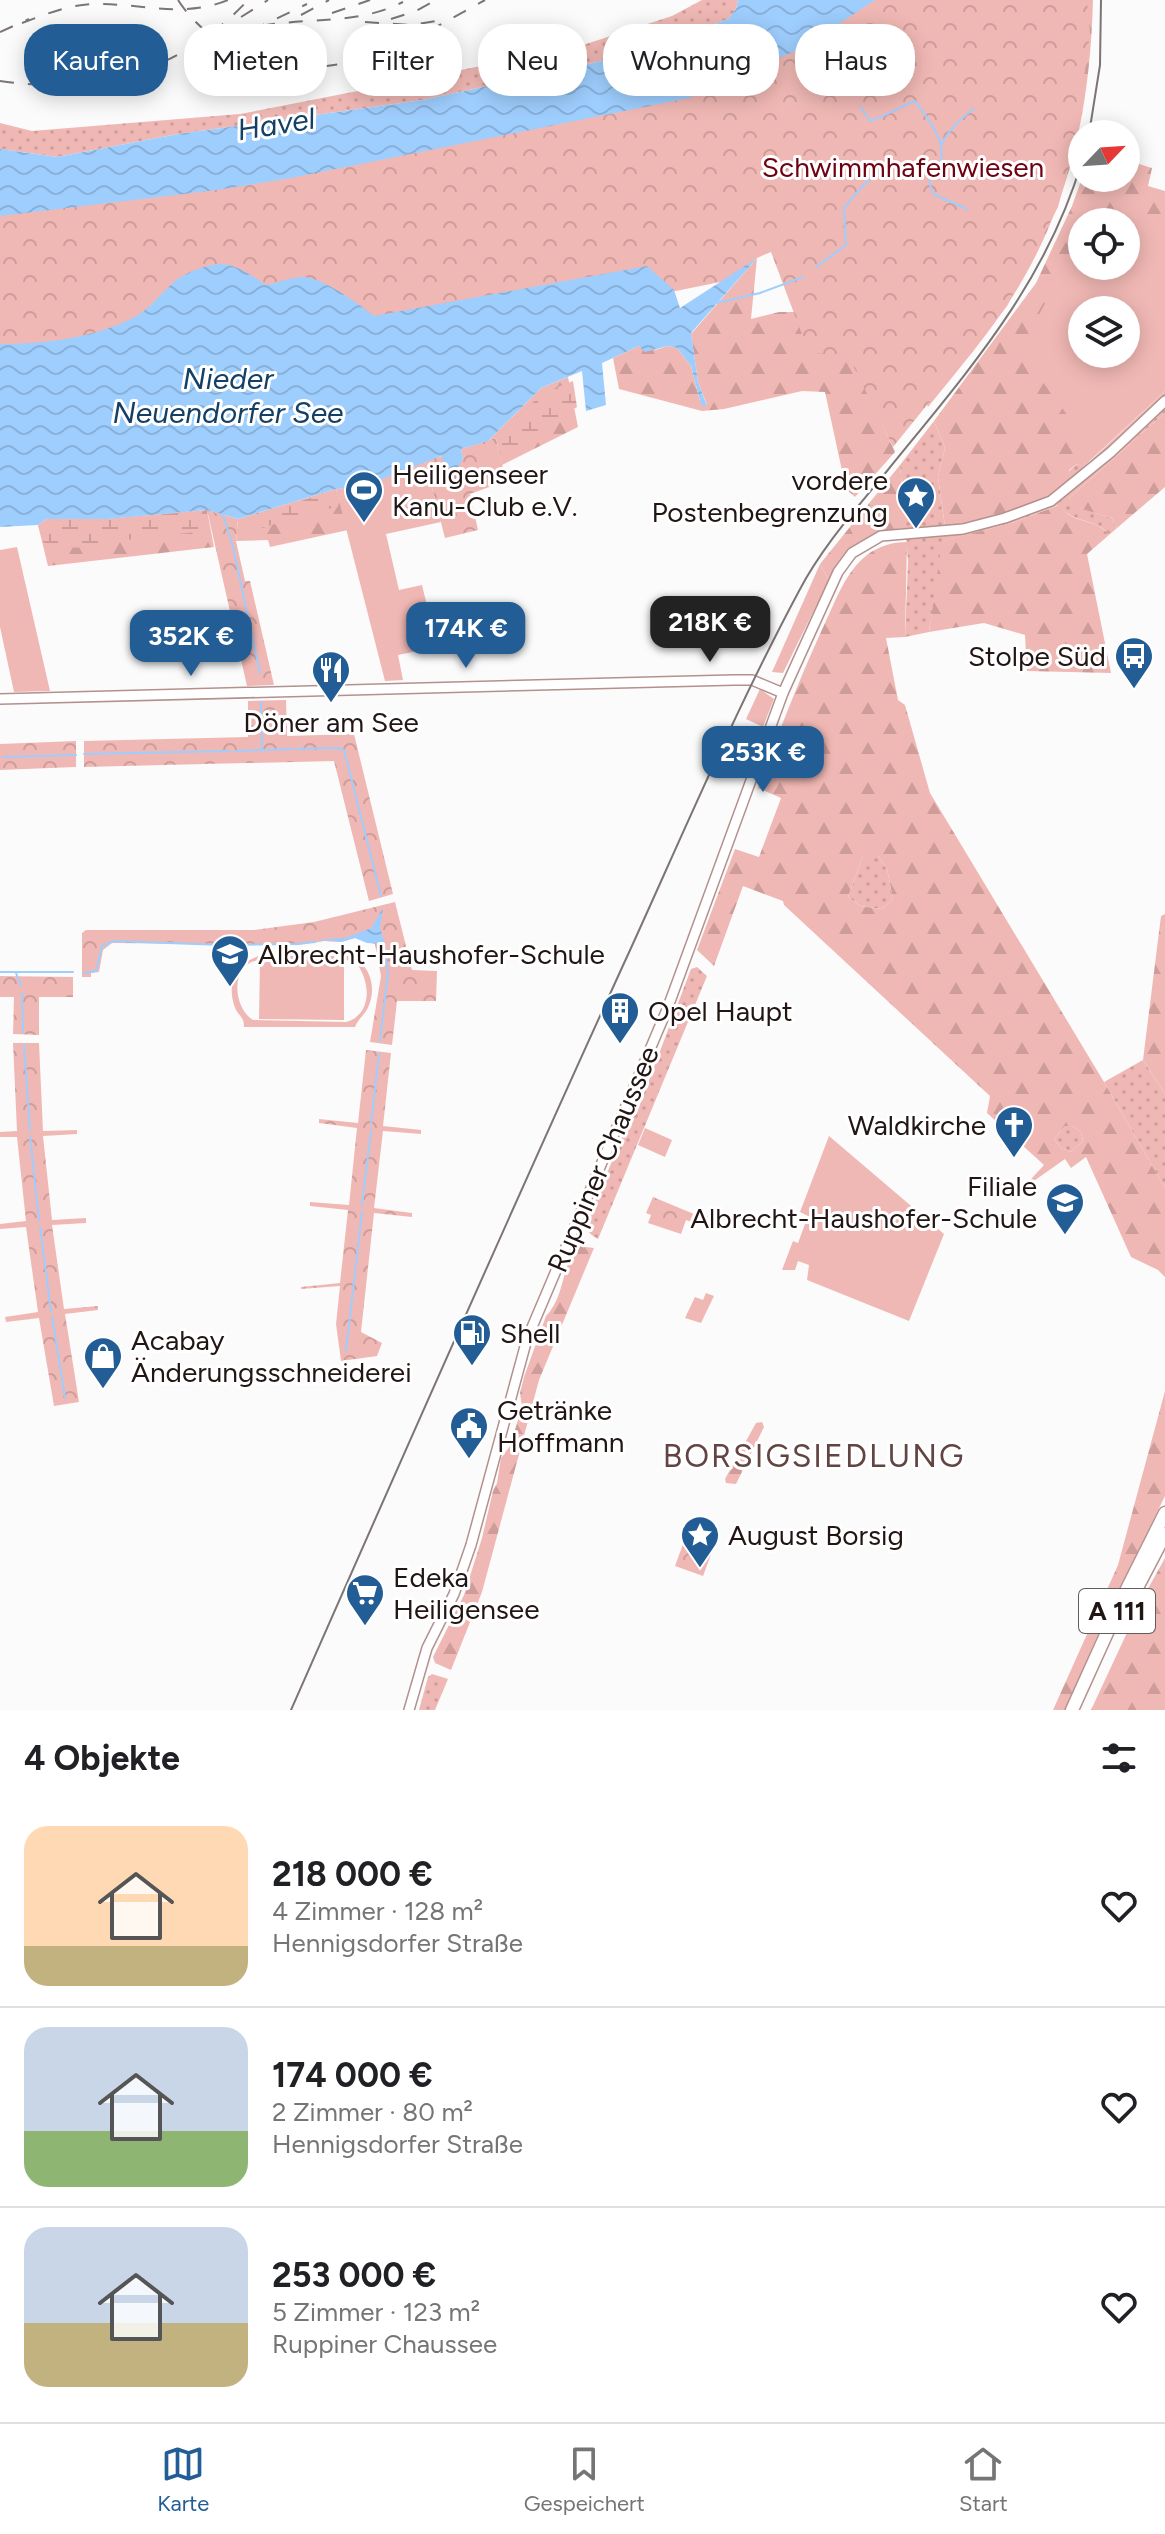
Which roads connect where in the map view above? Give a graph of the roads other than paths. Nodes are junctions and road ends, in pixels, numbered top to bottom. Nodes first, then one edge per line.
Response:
1 (1165, 401) edge
2 (783, 693) junction
3 (0, 699) edge
4 (1165, 1513) edge
5 (1165, 1534) edge
6 (409, 1710) edge
7 (1072, 1710) edge
8 (1081, 1710) edge

1 - 2 main road, Ruppiner Chaussee
2 - 3 main road
2 - 6 main road, Ruppiner Chaussee
4 - 7 highway, A 111
5 - 8 highway, A 111

